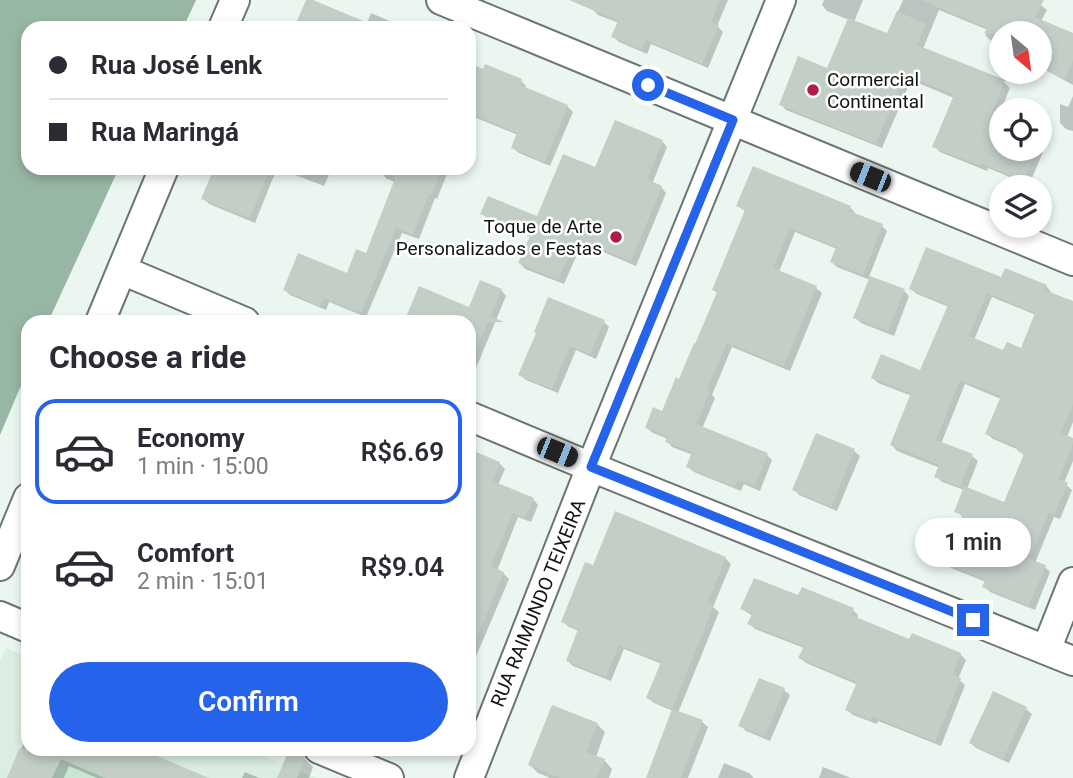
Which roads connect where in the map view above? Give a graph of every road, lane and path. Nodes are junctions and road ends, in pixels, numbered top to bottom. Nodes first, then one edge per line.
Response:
1 (234, 0) edge
2 (441, 0) edge
3 (781, 0) edge
4 (226, 21) edge
5 (733, 120) junction
6 (161, 175) edge
7 (1073, 261) edge
8 (122, 271) junction
9 (103, 315) edge
10 (228, 315) edge
11 (476, 419) edge
12 (591, 467) junction
13 (21, 515) edge
14 (0, 566) edge
15 (1073, 582) edge
16 (0, 616) edge
17 (21, 625) edge
18 (1046, 650) junction
19 (1073, 661) edge
20 (336, 756) edge
21 (388, 778) edge
22 (469, 778) edge

1 - 4 street
2 - 5 street
3 - 5 street, RUA RAIMUNDO TEIXEIRA
5 - 7 street
5 - 12 street, RUA RAIMUNDO TEIXEIRA
6 - 8 street
8 - 9 street
8 - 10 street
11 - 12 street
12 - 18 street
12 - 22 street, RUA RAIMUNDO TEIXEIRA
13 - 14 street
15 - 18 street
16 - 17 street
18 - 19 street
20 - 21 street

